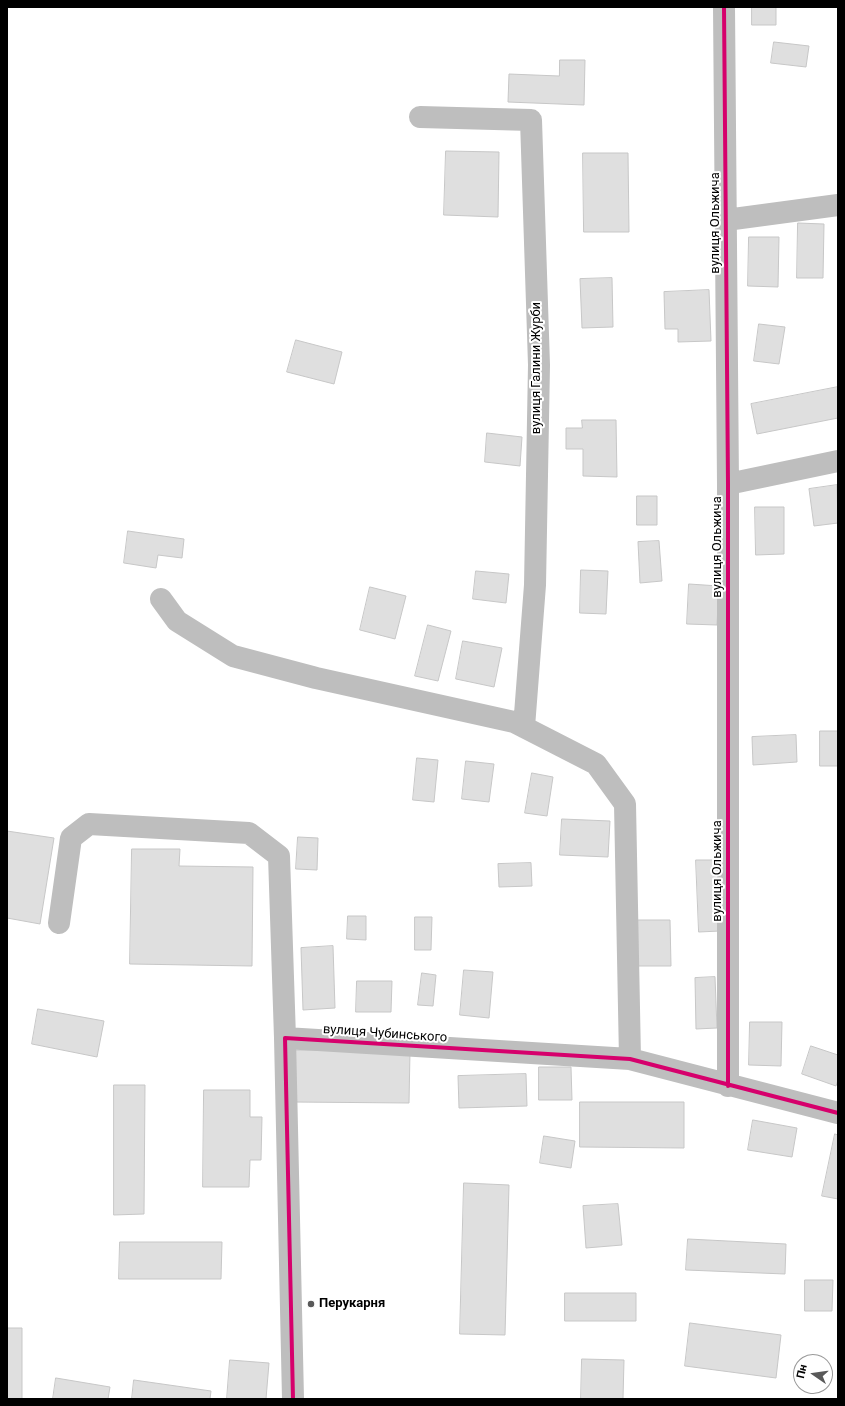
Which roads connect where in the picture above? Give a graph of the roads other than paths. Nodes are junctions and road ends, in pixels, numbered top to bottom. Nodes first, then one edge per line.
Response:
1 (724, 7) edge
2 (420, 117) dead end
3 (838, 206) edge
4 (726, 220) junction
5 (838, 462) edge
6 (728, 484) junction
7 (161, 599) dead end
8 (524, 727) junction
9 (59, 923) dead end
10 (285, 1038) junction
11 (630, 1059) junction
12 (728, 1086) junction
13 (838, 1114) edge
14 (293, 1399) edge

1 - 4 street, вулиця Ольжича
2 - 8 street, вулиця Галини Журби
3 - 4 street
4 - 6 street, вулиця Ольжича
5 - 6 street
6 - 12 street, вулиця Ольжича
7 - 8 street
8 - 11 street
9 - 10 street
10 - 11 street, вулиця Чубинського
10 - 14 street
11 - 12 street, вулиця Чубинського
12 - 13 street, вулиця Чубинського

